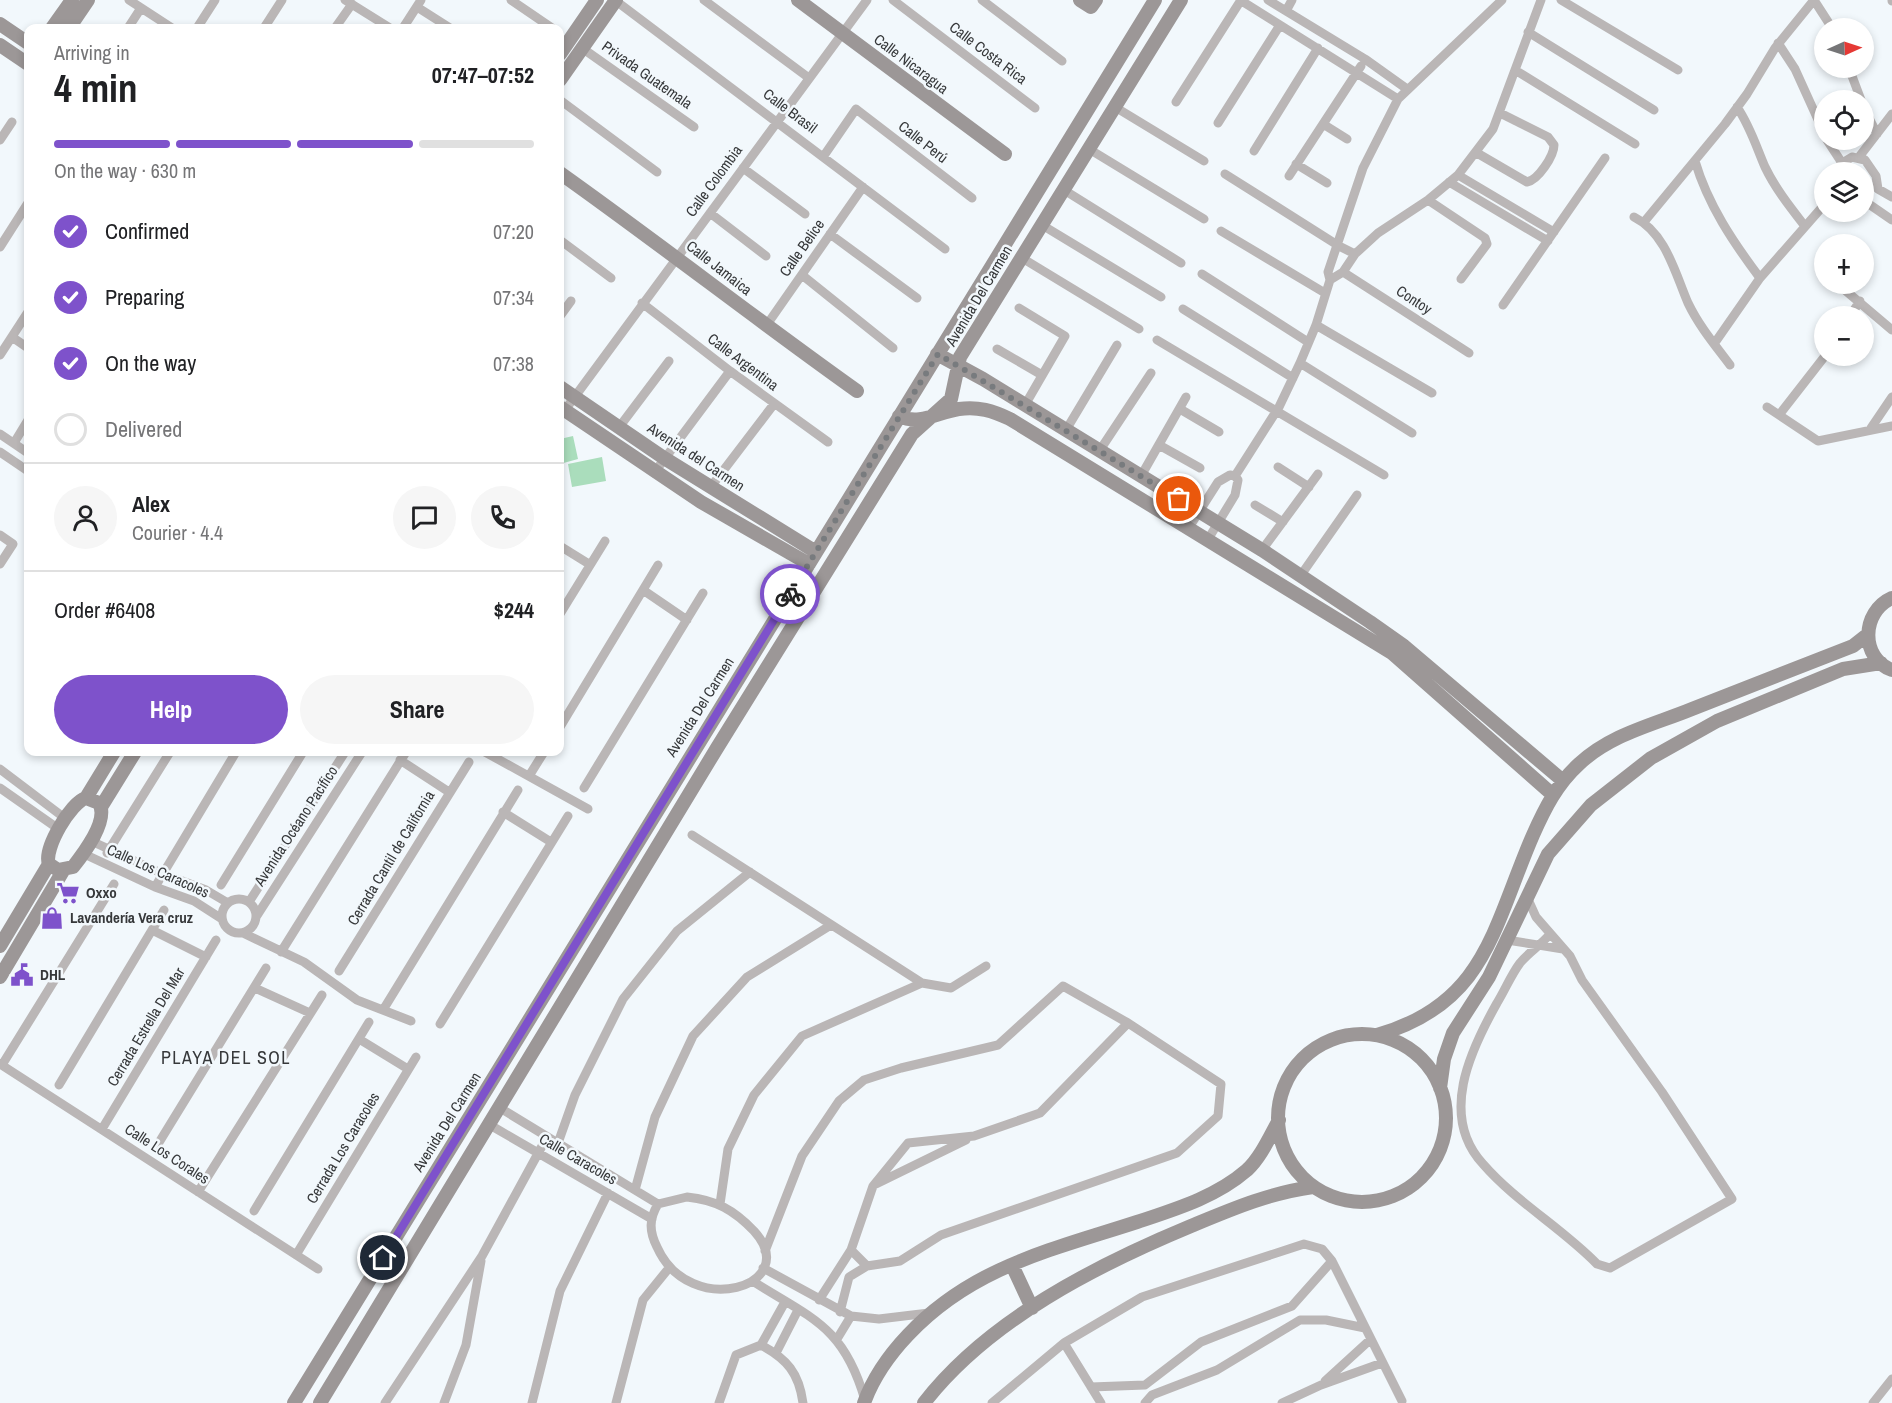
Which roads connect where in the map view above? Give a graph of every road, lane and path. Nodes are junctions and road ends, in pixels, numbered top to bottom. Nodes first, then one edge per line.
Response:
1 (72, 0) edge
2 (88, 0) edge
3 (129, 0) edge
4 (216, 0) edge
5 (282, 0) edge
6 (511, 0) edge
7 (597, 0) edge
8 (616, 0) edge
9 (704, 0) edge
10 (798, 0) edge
11 (867, 0) edge
12 (893, 0) edge
13 (982, 0) edge
14 (1080, 0) edge
15 (1096, 0) edge
16 (1155, 0) edge
17 (1181, 0) edge
18 (1241, 0) edge
19 (1268, 0) edge
20 (1292, 0) edge
21 (1502, 0) edge
22 (1541, 0) edge
23 (1561, 0) edge
24 (349, 2) edge
25 (419, 4) edge
26 (141, 8) junction
27 (1286, 10) junction
28 (1826, 18) edge
29 (0, 24) edge
30 (55, 24) edge
31 (72, 24) edge
32 (131, 24) edge
33 (166, 24) edge
34 (200, 24) edge
35 (267, 24) edge
36 (337, 24) edge
37 (384, 24) edge
38 (406, 24) edge
39 (445, 24) edge
40 (546, 24) edge
41 (1280, 25) junction
42 (1135, 31) junction
43 (842, 33) junction
44 (1528, 33) junction
45 (564, 37) edge
46 (24, 40) edge
47 (1778, 43) junction
48 (1154, 44) junction
49 (0, 45) edge
50 (582, 48) junction
51 (1318, 48) junction
52 (1365, 59) junction
53 (24, 61) edge
54 (1062, 62) dead end
55 (1515, 70) junction
56 (1678, 70) dead end
57 (1358, 71) junction
58 (564, 74) edge
59 (809, 78) junction
60 (1407, 89) junction
61 (1398, 99) junction
62 (1176, 102) dead end
63 (564, 103) edge
64 (1115, 107) junction
65 (1737, 107) junction
66 (1035, 108) dead end
67 (1654, 110) dead end
68 (1814, 111) edge
69 (1500, 113) junction
70 (1892, 114) edge
71 (12, 122) dead end
72 (777, 122) junction
73 (1218, 123) dead end
74 (1323, 124) junction
75 (694, 127) dead end
76 (1874, 128) edge
77 (1877, 134) junction
78 (1347, 139) dead end
79 (0, 140) edge
80 (1635, 144) dead end
81 (1089, 149) junction
82 (1254, 151) dead end
83 (1477, 153) junction
84 (1005, 154) dead end
85 (823, 157) junction
86 (1859, 157) junction
87 (1605, 158) dead end
88 (1204, 161) dead end
89 (1695, 161) junction
90 (1847, 162) edge
91 (1296, 164) junction
92 (743, 168) junction
93 (657, 172) dead end
94 (1225, 174) dead end
95 (1458, 175) junction
96 (564, 176) edge
97 (1289, 176) dead end
98 (1449, 182) junction
99 (1327, 183) dead end
100 (863, 187) junction
101 (1064, 190) junction
102 (1892, 197) edge
103 (972, 198) dead end
104 (1428, 200) junction
105 (24, 208) edge
106 (1874, 208) edge
107 (710, 213) junction
108 (805, 214) dead end
109 (1814, 215) edge
110 (1635, 217) dead end
111 (1204, 219) dead end
112 (1892, 220) edge
113 (1644, 222) junction
114 (1042, 225) junction
115 (1804, 225) junction
116 (1221, 231) dead end
117 (1554, 232) junction
118 (830, 234) junction
119 (1548, 241) junction
120 (564, 243) edge
121 (1339, 246) junction
122 (0, 247) edge
123 (945, 249) dead end
124 (1355, 254) junction
125 (677, 256) junction
126 (766, 256) dead end
127 (1022, 258) junction
128 (1181, 263) dead end
129 (1343, 272) junction
130 (1202, 274) dead end
131 (802, 275) junction
132 (611, 278) dead end
133 (1760, 278) junction
134 (1461, 279) dead end
135 (1330, 280) junction
136 (1325, 293) junction
137 (1850, 294) edge
138 (1161, 297) dead end
139 (917, 298) dead end
140 (571, 301) dead end
141 (1860, 301) junction
142 (642, 303) junction
143 (1503, 305) dead end
144 (1857, 306) edge
145 (1019, 308) dead end
146 (1183, 309) dead end
147 (564, 311) edge
148 (24, 318) edge
149 (1316, 325) junction
150 (766, 326) junction
151 (1139, 329) dead end
152 (1892, 330) edge
153 (12, 337) junction
154 (1156, 340) dead end
155 (1308, 342) junction
156 (1714, 344) junction
157 (24, 345) edge
158 (1117, 345) dead end
159 (893, 348) dead end
160 (998, 349) dead end
161 (1469, 353) dead end
162 (938, 354) junction
163 (0, 356) edge
164 (669, 361) dead end
165 (1300, 363) junction
166 (1730, 365) dead end
167 (1818, 366) edge
168 (958, 367) junction
169 (730, 371) junction
170 (1151, 373) dead end
171 (1042, 375) junction
172 (1293, 378) junction
173 (564, 390) edge
174 (857, 391) dead end
175 (1432, 393) dead end
176 (574, 396) junction
177 (1011, 396) junction
178 (1186, 397) dead end
179 (1892, 397) edge
180 (774, 404) junction
181 (1025, 405) junction
182 (564, 407) edge
183 (1767, 407) dead end
184 (1180, 409) junction
185 (564, 410) edge
186 (1275, 412) junction
187 (1001, 415) junction
188 (1779, 415) junction
189 (899, 416) junction
190 (930, 417) junction
191 (620, 426) junction
192 (1892, 426) edge
193 (24, 427) edge
194 (1871, 428) junction
195 (1066, 430) junction
196 (1219, 432) dead end
197 (1412, 432) dead end
198 (0, 434) edge
199 (828, 442) dead end
200 (14, 443) junction
201 (1159, 445) junction
202 (24, 450) edge
203 (1100, 450) junction
204 (0, 452) edge
205 (664, 458) junction
206 (1278, 467) dead end
207 (24, 468) edge
208 (1200, 468) dead end
209 (654, 473) junction
210 (1318, 474) dead end
211 (1384, 475) dead end
212 (1142, 476) junction
213 (1234, 476) junction
214 (1158, 487) junction
215 (1309, 487) junction
216 (710, 488) junction
217 (1357, 495) dead end
218 (1146, 503) junction
219 (1255, 505) dead end
220 (1199, 512) junction
221 (758, 517) junction
222 (1283, 522) junction
223 (1218, 523) junction
224 (1188, 529) junction
225 (750, 532) junction
226 (0, 535) edge
227 (605, 541) dead end
228 (1207, 541) junction
229 (564, 548) edge
230 (1262, 550) junction
231 (812, 558) junction
232 (0, 564) edge
233 (589, 564) junction
234 (658, 566) dead end
235 (1306, 578) junction
236 (643, 590) junction
237 (703, 593) dead end
238 (1301, 598) junction
239 (1892, 598) edge
240 (564, 607) edge
241 (687, 620) junction
242 (1868, 635) junction
243 (1886, 667) edge
244 (1676, 715) junction
245 (564, 720) edge
246 (1684, 738) junction
247 (696, 744) junction
248 (717, 748) junction
249 (112, 756) edge
250 (133, 756) edge
251 (168, 756) edge
252 (234, 756) edge
253 (301, 756) edge
254 (342, 756) edge
255 (359, 756) edge
256 (403, 756) edge
257 (492, 756) edge
258 (542, 756) edge
259 (400, 760) junction
260 (469, 762) dead end
261 (0, 769) edge
262 (102, 772) junction
263 (530, 776) junction
264 (1562, 780) junction
265 (117, 782) junction
266 (22, 786) junction
267 (0, 788) edge
268 (584, 788) dead end
269 (518, 790) dead end
270 (449, 792) junction
271 (1553, 795) junction
272 (15, 797) junction
273 (86, 798) junction
274 (101, 807) junction
275 (588, 809) dead end
276 (504, 812) junction
277 (568, 816) dead end
278 (63, 824) junction
279 (692, 835) dead end
280 (89, 840) junction
281 (551, 842) junction
282 (1528, 846) junction
283 (109, 850) junction
284 (81, 853) junction
285 (1548, 854) junction
286 (102, 862) junction
287 (49, 864) junction
288 (63, 871) junction
289 (750, 872) junction
290 (161, 873) junction
291 (114, 884) dead end
292 (221, 885) dead end
293 (155, 887) junction
294 (1527, 896) junction
295 (603, 900) junction
296 (249, 902) junction
297 (228, 903) junction
298 (164, 910) dead end
299 (620, 911) junction
300 (256, 917) junction
301 (222, 919) junction
302 (831, 925) junction
303 (11, 928) junction
304 (152, 930) junction
305 (243, 933) junction
306 (1550, 934) junction
307 (25, 935) junction
308 (216, 940) dead end
309 (1507, 940) junction
310 (1541, 945) junction
311 (0, 946) edge
312 (1563, 949) junction
313 (281, 952) junction
314 (206, 957) junction
315 (986, 966) dead end
316 (266, 968) dead end
317 (339, 971) dead end
318 (0, 978) edge
319 (922, 983) junction
320 (255, 988) junction
321 (322, 995) dead end
322 (383, 1010) junction
323 (310, 1013) junction
324 (411, 1021) dead end
325 (369, 1022) dead end
326 (1128, 1023) junction
327 (440, 1024) dead end
328 (1377, 1035) junction
329 (359, 1039) junction
330 (507, 1055) junction
331 (416, 1057) dead end
332 (1, 1064) edge
333 (525, 1067) junction
334 (408, 1068) junction
335 (59, 1085) dead end
336 (1440, 1088) junction
337 (500, 1108) junction
338 (1279, 1120) junction
339 (490, 1125) junction
340 (102, 1129) junction
341 (974, 1136) junction
342 (547, 1137) junction
343 (558, 1143) junction
344 (156, 1149) dead end
345 (538, 1153) junction
346 (445, 1157) junction
347 (596, 1166) junction
348 (464, 1168) junction
349 (587, 1181) junction
350 (873, 1186) junction
351 (1313, 1187) junction
352 (635, 1190) junction
353 (198, 1192) junction
354 (608, 1193) junction
355 (658, 1204) junction
356 (720, 1204) junction
357 (254, 1211) dead end
358 (652, 1219) junction
359 (851, 1250) junction
360 (765, 1251) junction
361 (296, 1255) junction
362 (482, 1256) junction
363 (1332, 1262) junction
364 (1012, 1265) junction
365 (867, 1266) junction
366 (669, 1268) junction
367 (764, 1268) junction
368 (318, 1269) dead end
369 (838, 1271) junction
370 (778, 1276) junction
371 (849, 1277) junction
372 (754, 1282) junction
373 (770, 1293) junction
374 (819, 1300) junction
375 (785, 1302) junction
376 (1292, 1306) junction
377 (1032, 1308) junction
378 (798, 1310) junction
379 (840, 1312) junction
380 (929, 1313) junction
381 (851, 1316) junction
382 (1300, 1320) junction
383 (1365, 1328) junction
384 (837, 1340) junction
385 (1371, 1340) junction
386 (1064, 1343) junction
387 (761, 1345) junction
388 (776, 1353) junction
389 (321, 1360) junction
390 (1382, 1363) junction
391 (339, 1371) junction
392 (1892, 1379) edge
393 (1321, 1385) junction
394 (1091, 1387) junction
395 (864, 1401) edge
396 (929, 1401) edge
397 (997, 1401) edge
398 (1402, 1401) dead end
399 (294, 1403) edge
400 (320, 1403) edge
401 (385, 1403) edge
402 (444, 1403) edge
403 (532, 1403) edge
404 (616, 1403) edge
405 (719, 1403) edge
406 (803, 1403) edge
407 (1101, 1403) edge
408 (1145, 1403) edge
409 (1282, 1403) edge
410 (1873, 1403) edge

1 - 30 street
2 - 31 street
3 - 26 street
4 - 34 street
5 - 35 street
6 - 40 street
7 - 45 street
8 - 50 street
8 - 72 street, Calle Brasil
9 - 59 street
10 - 43 street, Calle Nicaragua
11 - 43 street, Calle Colombia
12 - 66 street, Calle Costa Rica
13 - 54 street
14 - 15 street
16 - 42 street, Avenida Del Carmen
17 - 48 street, Avenida Del Carmen
18 - 41 street
18 - 62 street
19 - 27 street
20 - 27 street
21 - 60 street
22 - 44 street
23 - 56 street
24 - 36 street
24 - 37 street
25 - 38 street
25 - 39 street
26 - 32 street
26 - 33 street
27 - 52 street
28 - 47 street
29 - 46 street
41 - 51 street
41 - 73 street
42 - 48 street
42 - 162 street, Avenida Del Carmen
43 - 59 street, Calle Colombia
43 - 84 street, Calle Nicaragua
44 - 55 street
44 - 67 street
47 - 65 street
47 - 68 street
48 - 64 street, Avenida Del Carmen
49 - 53 street
50 - 58 street
50 - 75 street, Privada Guatemala
51 - 57 street
51 - 82 street
52 - 57 street
52 - 60 street
55 - 69 street
55 - 80 street
57 - 61 street
57 - 74 street
59 - 72 street, Calle Colombia
60 - 61 street
61 - 121 street
63 - 93 street
64 - 81 street, Avenida Del Carmen
64 - 88 street
65 - 89 street
65 - 115 street
69 - 83 street
69 - 83 street
70 - 77 street
71 - 79 street
72 - 85 street, Calle Brasil
72 - 92 street, Calle Colombia
74 - 78 street
74 - 91 street
76 - 77 street
77 - 86 street
81 - 101 street, Avenida Del Carmen
81 - 111 street
83 - 95 street
85 - 100 street, Calle Brasil
85 - 103 street, Calle Perú
86 - 90 street
86 - 102 street
87 - 117 street
89 - 113 street
89 - 133 street
91 - 97 street
91 - 99 street
92 - 107 street, Calle Colombia
92 - 108 street
94 - 121 street
95 - 98 street
95 - 117 street
96 - 125 street, Calle Jamaica
98 - 104 street
98 - 119 street
100 - 118 street, Calle Belice
100 - 123 street, Calle Brasil
101 - 114 street, Avenida Del Carmen
101 - 128 street
104 - 124 street
104 - 134 street
105 - 122 street
106 - 112 street
107 - 125 street, Calle Colombia
107 - 126 street
109 - 115 street
110 - 113 street
113 - 156 street
114 - 127 street, Avenida Del Carmen
114 - 138 street
115 - 133 street
116 - 136 street
117 - 119 street
118 - 131 street, Calle Belice
118 - 139 street
119 - 143 street
120 - 132 street
121 - 124 street
121 - 135 street
124 - 129 street
125 - 142 street, Calle Colombia
125 - 150 street, Calle Jamaica
127 - 151 street
127 - 168 street, Avenida Del Carmen
129 - 135 street
129 - 161 street, Contoy
130 - 155 street
131 - 150 street, Calle Belice
131 - 159 street
133 - 156 street
135 - 136 street
136 - 149 street
137 - 141 street
140 - 147 street
141 - 144 street
141 - 152 street
142 - 169 street, Calle Argentina
142 - 176 street, Calle Colombia
145 - 171 street
146 - 172 street
148 - 153 street
149 - 155 street
149 - 175 street
150 - 174 street, Calle Jamaica
153 - 157 street
153 - 163 street
154 - 186 street
155 - 165 street
156 - 166 street
158 - 195 street
160 - 171 street
162 - 168 street
162 - 189 street, Avenida Del Carmen
164 - 191 street
165 - 172 street
165 - 197 street
167 - 188 street
168 - 177 street
168 - 190 street, Avenida Del Carmen
169 - 180 street, Calle Argentina
169 - 205 street
170 - 203 street
171 - 181 street
172 - 186 street
173 - 176 street, Avenida del Carmen
176 - 182 street, Calle Colombia
176 - 191 street, Avenida del Carmen
177 - 181 street
177 - 187 street
178 - 184 street
179 - 194 street
180 - 199 street, Calle Argentina
180 - 216 street
181 - 195 street
183 - 188 street
184 - 196 street
184 - 201 street
185 - 209 street
186 - 211 street
186 - 213 street
187 - 190 street
187 - 218 street
188 - 194 street
189 - 190 street
189 - 231 street, Avenida Del Carmen
190 - 248 street, Avenida Del Carmen
191 - 205 street, Avenida del Carmen
192 - 194 street
193 - 200 street
195 - 203 street
198 - 200 street
200 - 202 street
201 - 208 street
201 - 212 street
203 - 212 street
204 - 207 street
205 - 209 street
205 - 216 street, Avenida del Carmen
206 - 215 street
209 - 225 street
210 - 215 street
212 - 214 street
213 - 220 street
213 - 223 street
214 - 218 street
214 - 220 street
215 - 222 street
216 - 221 street, Avenida del Carmen
217 - 235 street
218 - 224 street
219 - 222 street
220 - 223 street
220 - 224 street
221 - 225 street
221 - 231 street, Avenida del Carmen
222 - 230 street
223 - 228 street
223 - 230 street
224 - 228 street
225 - 231 street
226 - 232 street
227 - 233 street
228 - 238 street
229 - 233 street
230 - 235 street
231 - 247 street, Avenida Del Carmen
233 - 240 street
234 - 236 street
235 - 238 street
235 - 264 street
236 - 241 street
236 - 245 street
237 - 241 street
238 - 271 street
239 - 242 street
241 - 268 street
242 - 243 street
242 - 244 street
243 - 246 street
244 - 246 street
244 - 264 street
246 - 285 street
247 - 248 street
247 - 295 street, Avenida Del Carmen
248 - 299 street, Avenida Del Carmen
249 - 262 street
250 - 265 street
251 - 283 street
252 - 290 street
253 - 292 street
254 - 296 street, Avenida Océano Pacífico
255 - 300 street, Avenida Océano Pacífico
256 - 259 street
257 - 263 street
258 - 263 street
259 - 270 street
259 - 313 street
260 - 270 street, Cerrada Cantil de California
261 - 266 street
262 - 265 street
262 - 273 street
263 - 275 street
264 - 271 street
265 - 274 street
266 - 272 street
266 - 278 street
267 - 272 street
269 - 276 street
270 - 317 street, Cerrada Cantil de California
271 - 282 street
272 - 278 street
273 - 274 street
273 - 278 street
274 - 280 street
276 - 281 street
276 - 322 street
277 - 281 street
278 - 287 street
279 - 289 street
280 - 283 street, Calle Los Caracoles
280 - 284 street
281 - 327 street
282 - 285 street
282 - 328 street
283 - 286 street
283 - 290 street, Calle Los Caracoles
284 - 286 street, Calle Los Caracoles
284 - 288 street
285 - 294 street
286 - 293 street, Calle Los Caracoles
287 - 288 street
287 - 303 street
288 - 307 street
289 - 302 street
289 - 343 street
290 - 293 street
290 - 297 street, Calle Los Caracoles
291 - 332 street
293 - 301 street, Calle Los Caracoles
294 - 306 street
294 - 309 street
295 - 299 street
295 - 330 street, Avenida Del Carmen
296 - 297 street
296 - 300 street
297 - 301 street
298 - 304 street
299 - 333 street, Avenida Del Carmen
300 - 305 street
301 - 305 street
302 - 319 street
302 - 352 street
303 - 307 street
303 - 311 street
304 - 314 street
304 - 335 street
305 - 313 street
306 - 310 street
306 - 312 street
307 - 318 street
308 - 314 street, Cerrada Estrella Del Mar
309 - 310 street
309 - 336 street
310 - 312 street
310 - 312 street
313 - 322 street
314 - 340 street, Cerrada Estrella Del Mar
315 - 319 street
316 - 320 street
319 - 356 street
320 - 323 street
320 - 344 street
321 - 323 street
322 - 324 street
323 - 353 street
325 - 329 street
326 - 341 street
326 - 360 street
326 - 365 street
328 - 336 street
328 - 338 street
329 - 334 street
329 - 357 street
330 - 333 street
330 - 346 street, Avenida Del Carmen
331 - 334 street, Cerrada Los Caracoles
332 - 340 street, Calle Los Corales
333 - 337 street, Avenida Del Carmen
334 - 361 street, Cerrada Los Caracoles
336 - 351 street
337 - 339 street, Avenida Del Carmen
337 - 342 street, Calle Caracoles
338 - 351 street
338 - 364 street
339 - 345 street, Calle Caracoles
339 - 348 street, Avenida Del Carmen
340 - 353 street, Calle Los Corales
341 - 350 street
341 - 350 street
342 - 343 street, Calle Caracoles
342 - 345 street
343 - 347 street, Calle Caracoles
345 - 349 street, Calle Caracoles
345 - 362 street
346 - 348 street
346 - 389 street, Avenida Del Carmen
347 - 349 street
347 - 352 street, Calle Caracoles
348 - 391 street, Avenida Del Carmen
349 - 354 street, Calle Caracoles
350 - 359 street
351 - 377 street
352 - 355 street, Calle Caracoles
353 - 361 street, Calle Los Corales
354 - 358 street, Calle Caracoles
354 - 403 street
355 - 356 street
355 - 358 street
356 - 360 street
358 - 366 street
359 - 365 street
359 - 369 street
360 - 367 street
361 - 368 street, Calle Los Corales
362 - 401 street
362 - 402 street
363 - 376 street
363 - 383 street
363 - 386 street
364 - 377 street
364 - 380 street
365 - 371 street
366 - 372 street
366 - 404 street
367 - 370 street
367 - 372 street
369 - 371 street
369 - 374 street
370 - 373 street
370 - 374 street
371 - 379 street
372 - 373 street
373 - 375 street
374 - 379 street
375 - 378 street
375 - 387 street
376 - 382 street
376 - 394 street
377 - 396 street
378 - 384 street
378 - 388 street
379 - 381 street
380 - 381 street
380 - 395 street
381 - 384 street
382 - 383 street
382 - 408 street
383 - 385 street
384 - 395 street
385 - 390 street
385 - 393 street
386 - 394 street
386 - 397 street
387 - 388 street
387 - 405 street
388 - 406 street
389 - 391 street
389 - 399 street, Avenida Del Carmen
390 - 393 street
390 - 398 street
391 - 400 street, Avenida Del Carmen
392 - 410 street
393 - 409 street
394 - 407 street

